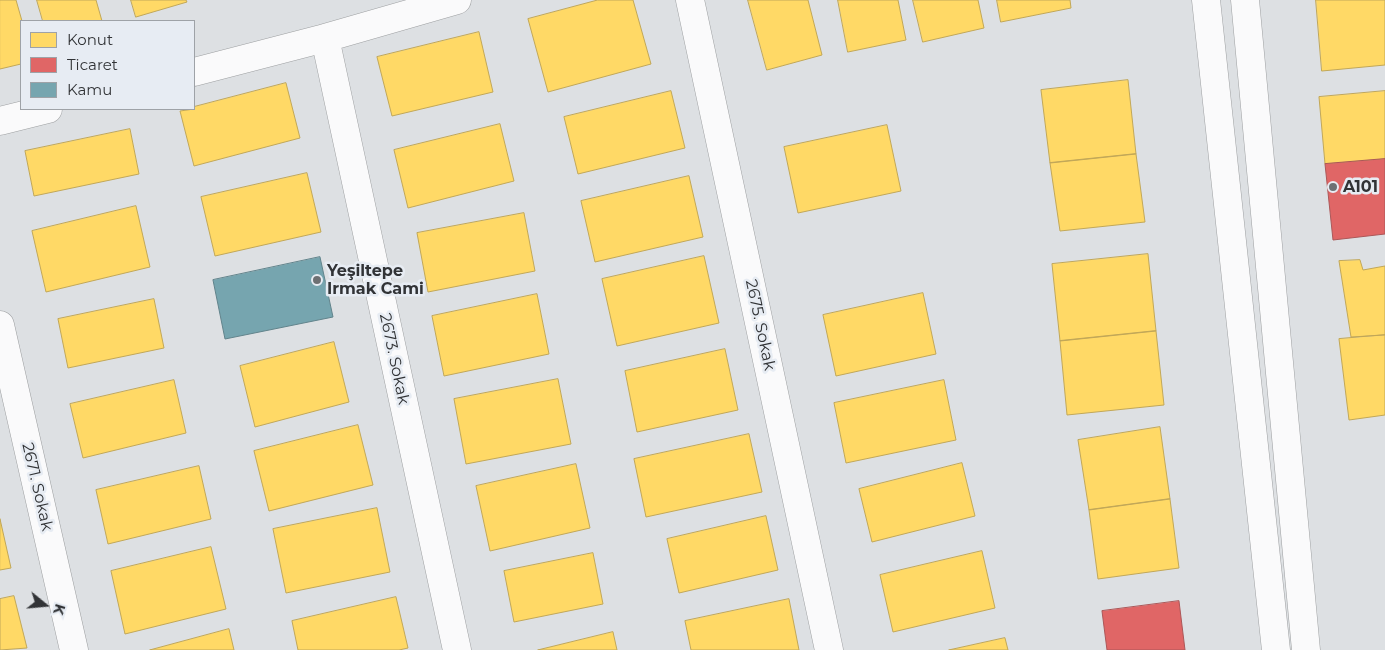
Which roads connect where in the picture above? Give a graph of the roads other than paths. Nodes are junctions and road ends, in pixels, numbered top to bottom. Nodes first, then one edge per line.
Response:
1 (457, 0) edge
2 (690, 0) edge
3 (1206, 0) edge
4 (1245, 0) edge
5 (325, 38) junction
6 (195, 72) edge
7 (44, 110) edge
8 (0, 121) edge
9 (0, 325) edge
10 (74, 650) edge
11 (457, 650) edge
12 (829, 650) edge
13 (1276, 650) edge
14 (1306, 650) edge

1 - 5 street
2 - 12 street, 2675. Sokak
3 - 13 street
4 - 14 street
5 - 6 street
5 - 11 street, 2673. Sokak
7 - 8 street
9 - 10 street, 2671. Sokak

